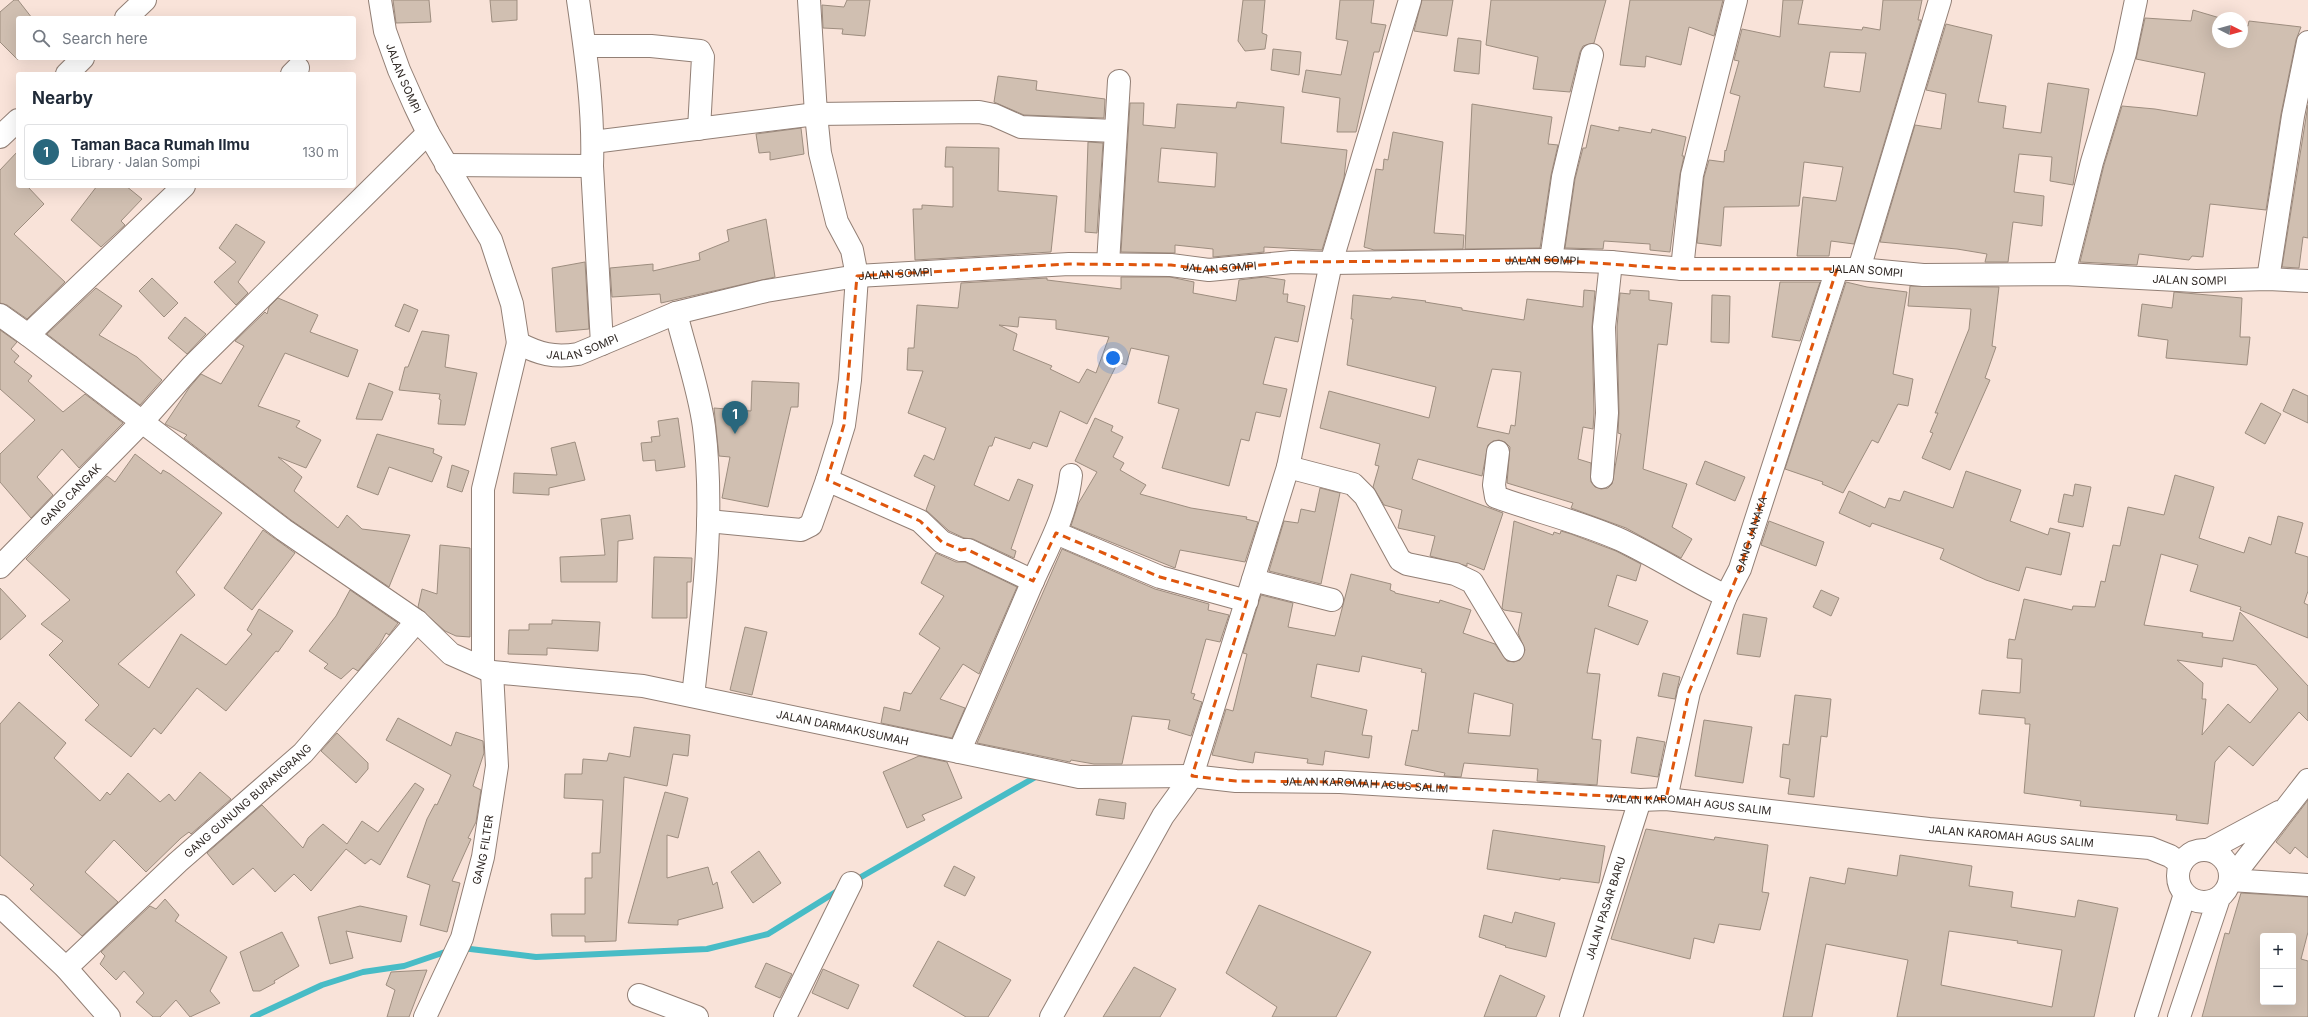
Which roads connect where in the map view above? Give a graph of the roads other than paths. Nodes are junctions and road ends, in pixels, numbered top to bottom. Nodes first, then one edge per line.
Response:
1 (145, 0) edge
2 (380, 0) edge
3 (578, 0) edge
4 (809, 0) edge
5 (1410, 0) edge
6 (1736, 0) edge
7 (1940, 0) edge
8 (2136, 0) edge
9 (128, 16) edge
10 (2308, 42) edge
11 (585, 46) junction
12 (1592, 55) dead end
13 (82, 60) edge
14 (69, 72) edge
15 (1119, 81) dead end
16 (816, 114) junction
17 (16, 122) edge
18 (699, 129) junction
19 (1115, 131) junction
20 (428, 133) junction
21 (0, 137) edge
22 (593, 142) junction
23 (446, 165) junction
24 (592, 166) junction
25 (182, 188) edge
26 (1551, 260) junction
27 (1611, 262) junction
28 (1331, 263) junction
29 (1108, 264) junction
30 (1682, 268) junction
31 (1837, 269) junction
32 (1859, 269) junction
33 (2064, 274) junction
34 (857, 276) junction
35 (2268, 279) junction
36 (2308, 281) edge
37 (676, 313) junction
38 (0, 315) edge
39 (28, 334) junction
40 (518, 343) junction
41 (602, 344) junction
42 (141, 423) junction
43 (1498, 452) dead end
44 (1288, 467) junction
45 (1071, 475) dead end
46 (1602, 477) dead end
47 (827, 480) junction
48 (708, 521) junction
49 (1056, 533) junction
50 (0, 567) edge
51 (1254, 580) junction
52 (1034, 581) junction
53 (1726, 596) junction
54 (1332, 600) dead end
55 (1247, 601) junction
56 (417, 621) junction
57 (1513, 650) dead end
58 (488, 669) junction
59 (693, 696) junction
60 (959, 752) junction
61 (1192, 776) junction
62 (2308, 780) edge
63 (1666, 799) junction
64 (1640, 800) junction
65 (2286, 808) junction
66 (2208, 850) junction
67 (2181, 864) junction
68 (851, 884) dead end
69 (2308, 885) edge
70 (2225, 889) junction
71 (2185, 894) junction
72 (0, 906) edge
73 (66, 968) junction
74 (639, 995) dead end
75 (670, 1012) edge
76 (108, 1017) edge
77 (425, 1017) edge
78 (697, 1017) edge
79 (785, 1017) edge
80 (1051, 1017) edge
81 (1571, 1017) edge
82 (2146, 1017) edge
83 (2179, 1017) edge

1 - 9 street
2 - 20 street, JALAN SOMPI
3 - 11 street
4 - 16 street
5 - 28 street
6 - 30 street
7 - 32 street
8 - 33 street
10 - 35 street
11 - 18 street
11 - 22 street
12 - 26 street
13 - 14 street
15 - 19 street
16 - 18 street
16 - 19 street
16 - 34 street
17 - 21 street
18 - 22 street
19 - 29 street
20 - 23 street, JALAN SOMPI
20 - 42 street, GANG CANGAK
22 - 24 street
23 - 24 street
23 - 40 street, JALAN SOMPI
24 - 41 street
25 - 39 street
26 - 27 street, JALAN SOMPI
26 - 28 street, JALAN SOMPI
27 - 30 street, JALAN SOMPI
27 - 46 street
28 - 29 street, JALAN SOMPI
28 - 44 street
29 - 34 street, JALAN SOMPI
30 - 31 street, JALAN SOMPI
31 - 32 street, JALAN SOMPI
31 - 53 street, GANG JANAKA
32 - 33 street, JALAN SOMPI
33 - 35 street, JALAN SOMPI
34 - 37 street, JALAN SOMPI
34 - 47 street
35 - 36 street, JALAN SOMPI
37 - 41 street, JALAN SOMPI
37 - 48 street
38 - 39 street, JALAN DARMAKUSUMAH
39 - 42 street, JALAN DARMAKUSUMAH
40 - 41 street, JALAN SOMPI
40 - 58 street, GANG FILTER
42 - 50 street, GANG CANGAK
42 - 56 street, JALAN DARMAKUSUMAH
43 - 53 street
44 - 51 street
44 - 57 street
45 - 49 street
47 - 48 street
47 - 52 street
48 - 59 street
49 - 52 street
49 - 55 street
51 - 54 street
51 - 55 street
52 - 60 street
53 - 63 street, GANG JANAKA
55 - 61 street
56 - 58 street, JALAN DARMAKUSUMAH
56 - 73 street, GANG GUNUNG BURANGRANG
58 - 59 street, JALAN DARMAKUSUMAH
58 - 77 street, GANG FILTER
59 - 60 street, JALAN DARMAKUSUMAH
60 - 61 street, JALAN DARMAKUSUMAH
61 - 64 street, JALAN KAROMAH AGUS SALIM
61 - 80 street
62 - 65 street
63 - 64 street, JALAN KAROMAH AGUS SALIM
63 - 67 street, JALAN KAROMAH AGUS SALIM
64 - 81 street, JALAN PASAR BARU
65 - 66 street
65 - 70 street
66 - 67 street
66 - 70 street
67 - 71 street
68 - 79 street
69 - 70 street
70 - 71 street
70 - 83 street
71 - 82 street
72 - 73 street
73 - 76 street
74 - 75 street
75 - 78 street

